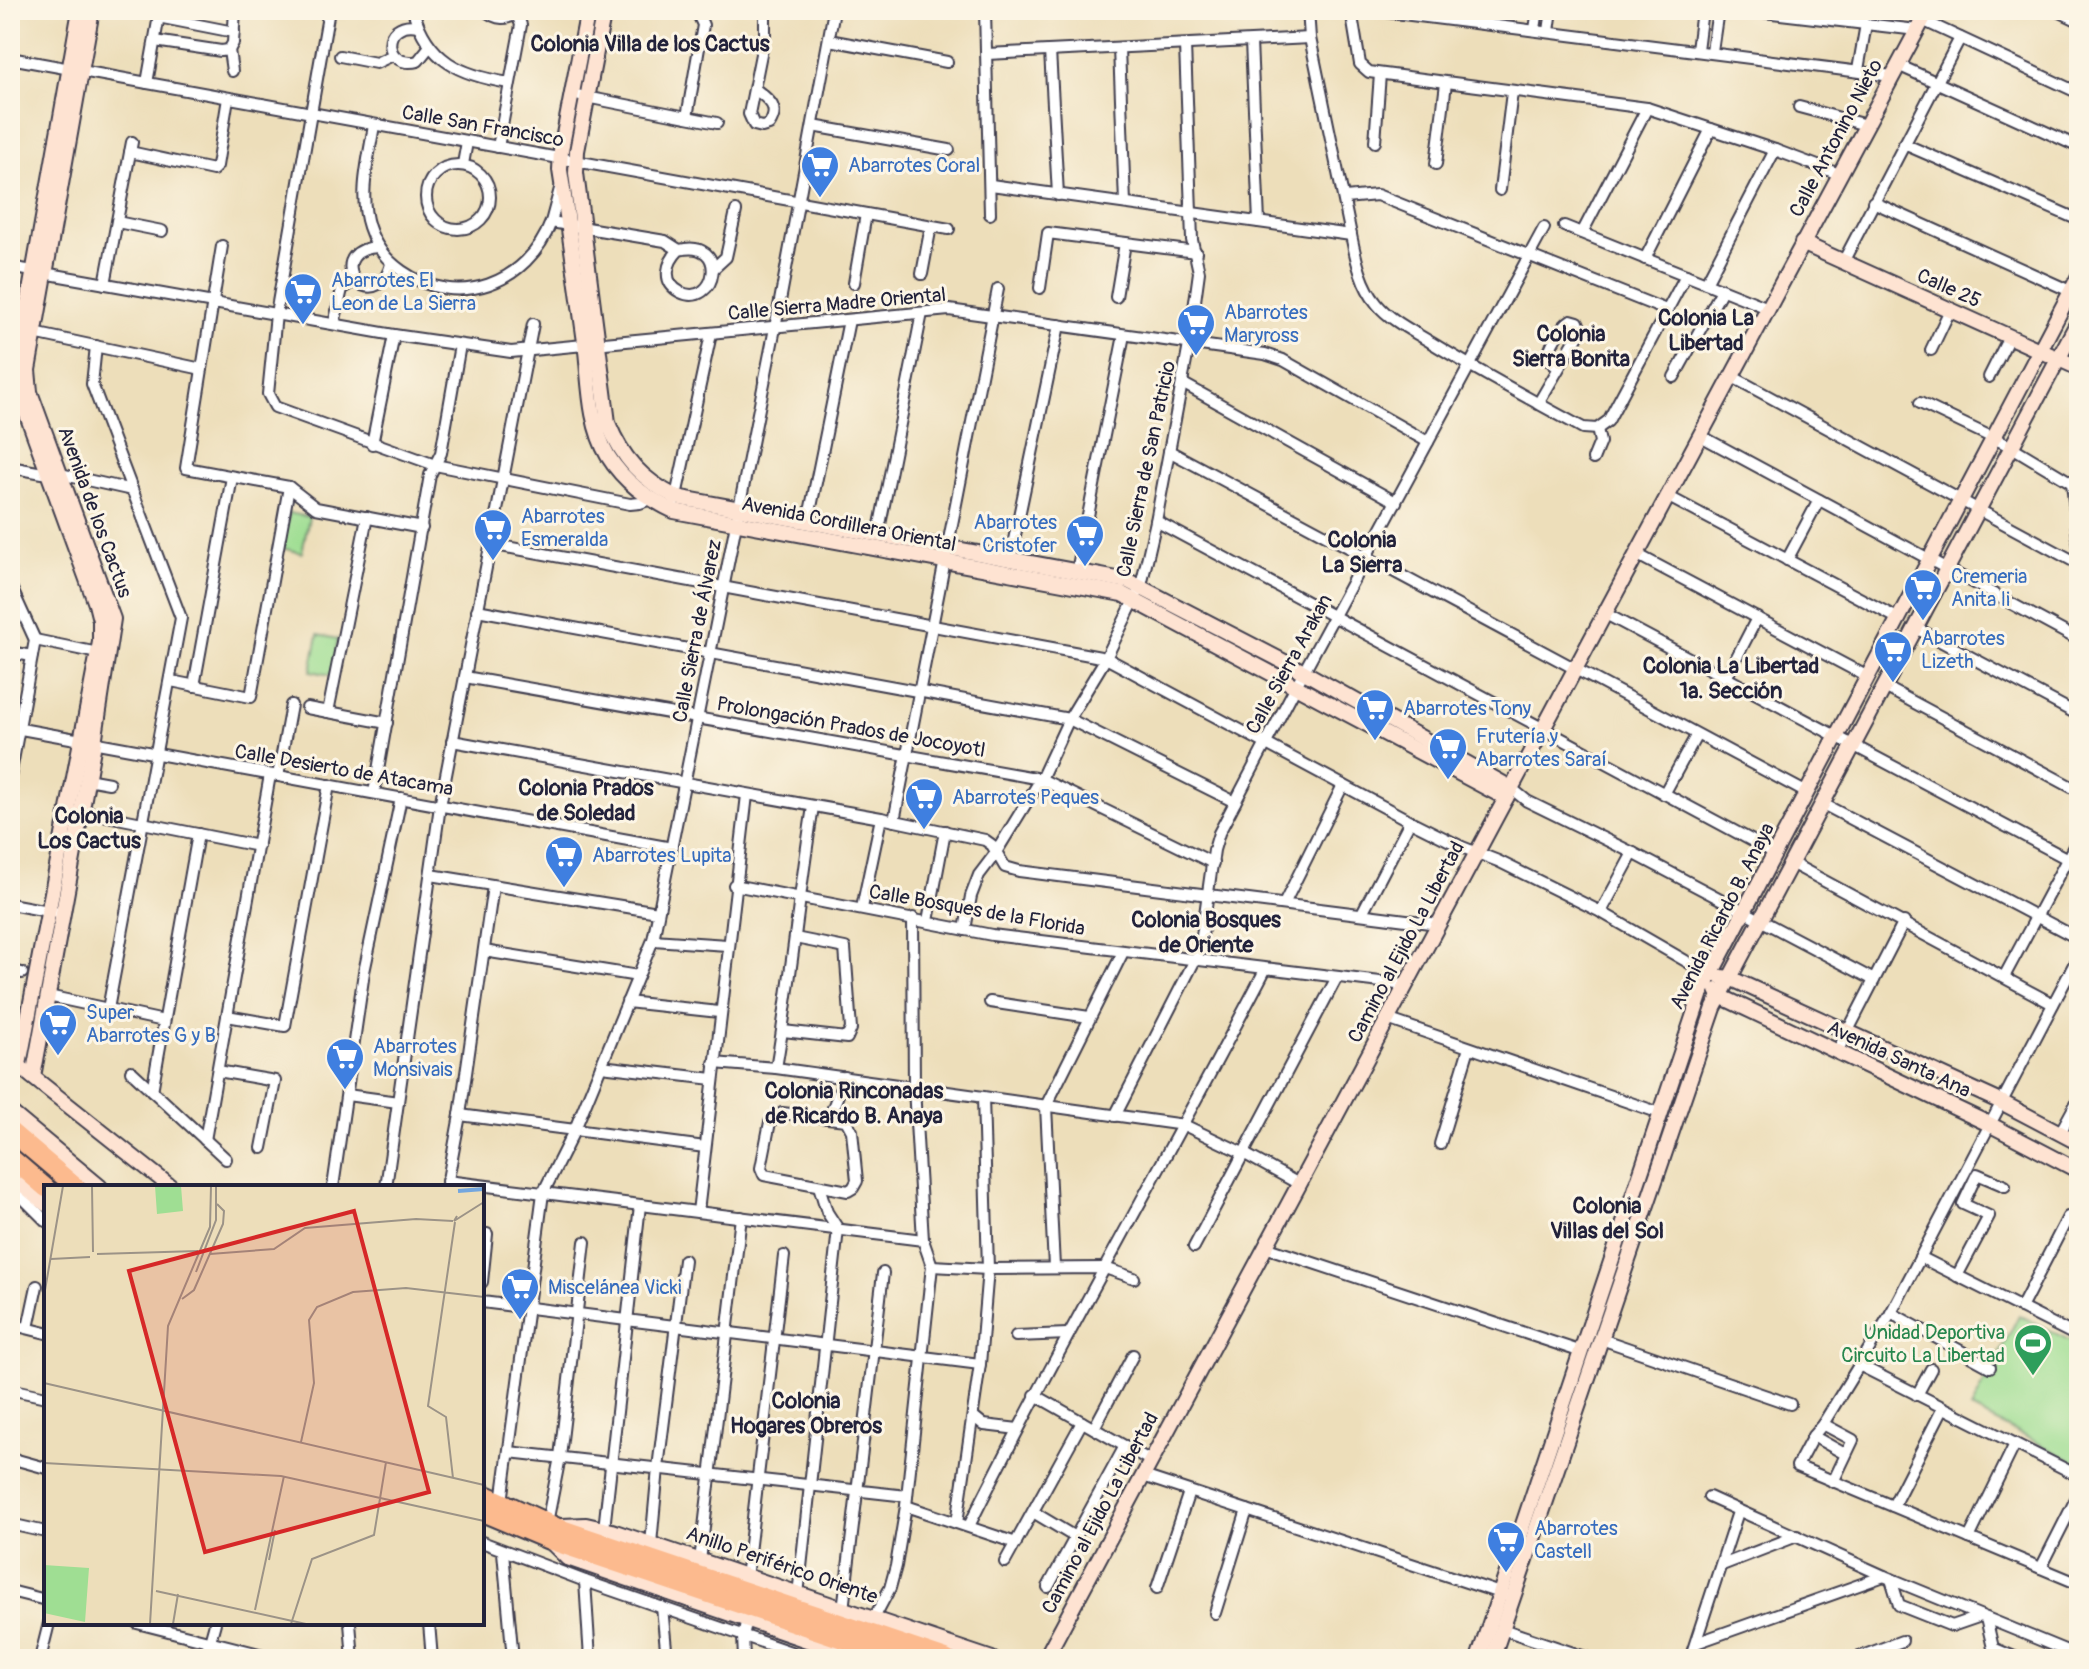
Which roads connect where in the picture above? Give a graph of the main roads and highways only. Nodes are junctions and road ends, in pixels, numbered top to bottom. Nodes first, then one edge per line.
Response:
1 (10, 1131) edge
2 (10, 1157) edge
3 (74, 1185) edge
4 (44, 1186) edge
5 (484, 1494) edge
6 (484, 1513) edge
7 (551, 1530) junction
8 (572, 1539) junction
9 (902, 1659) edge
10 (946, 1659) edge

1 - 3 highway
2 - 4 highway
5 - 7 highway, Anillo Periférico Oriente
6 - 7 highway, Anillo Periférico Oriente
7 - 8 highway, Anillo Periférico Oriente
8 - 9 highway, Anillo Periférico Oriente
8 - 10 highway, Anillo Periférico Oriente

